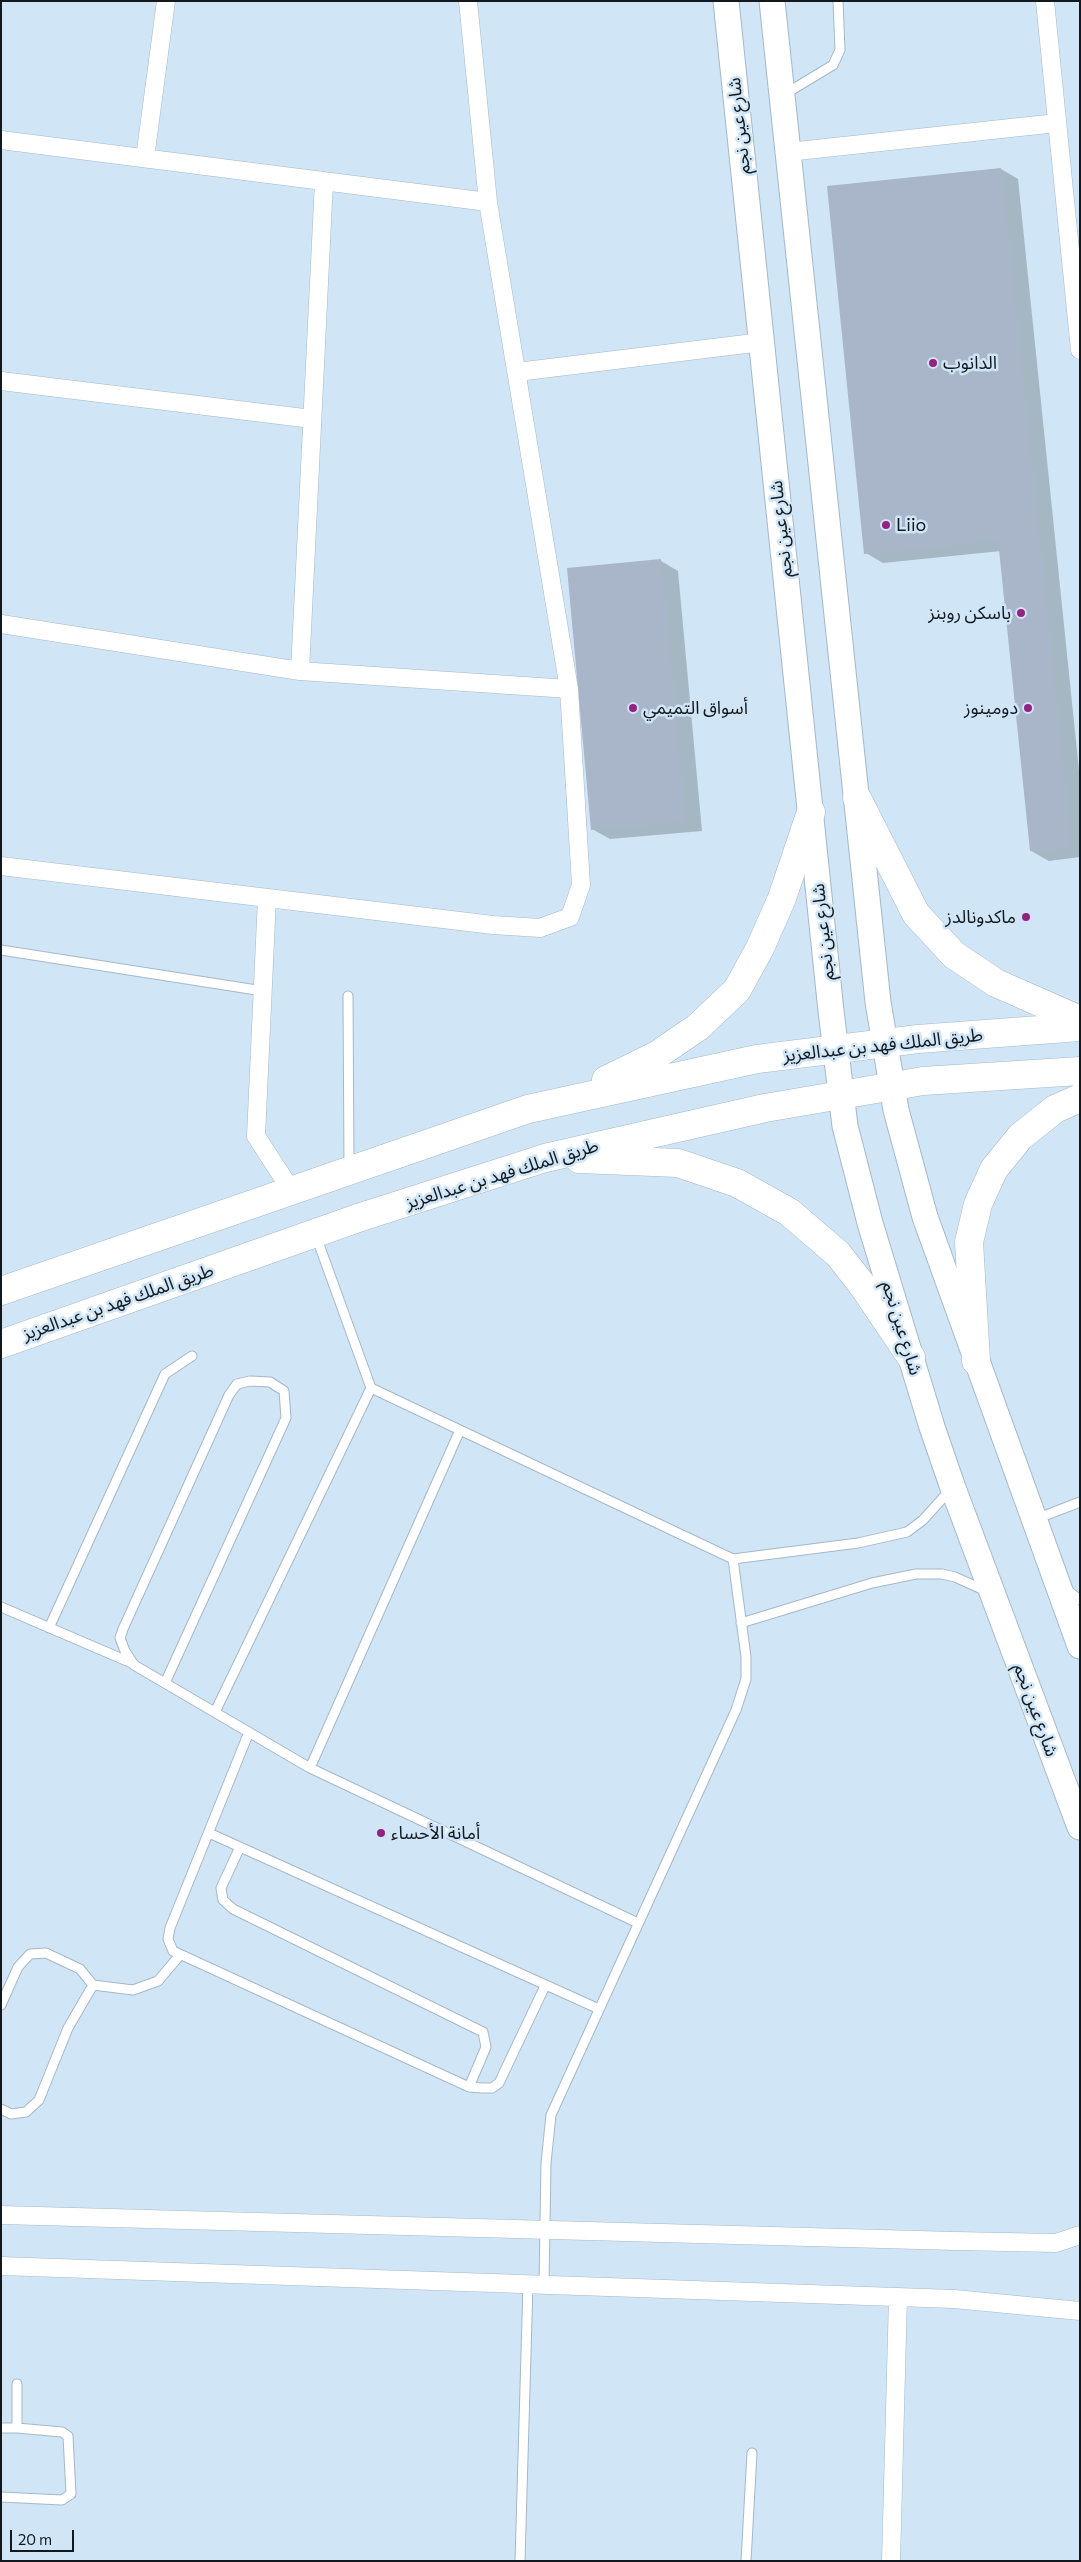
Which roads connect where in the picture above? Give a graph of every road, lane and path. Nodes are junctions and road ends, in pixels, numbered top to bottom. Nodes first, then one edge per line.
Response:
1 (166, 1) edge
2 (468, 1) edge
3 (726, 1) edge
4 (772, 1) edge
5 (838, 1) edge
6 (1045, 1) edge
7 (782, 95) junction
8 (1057, 122) junction
9 (1, 140) edge
10 (788, 152) junction
11 (145, 158) junction
12 (324, 181) junction
13 (1072, 182) edge
14 (488, 202) junction
15 (762, 342) junction
16 (1080, 350) edge
17 (517, 372) junction
18 (1, 380) edge
19 (312, 419) junction
20 (1, 624) edge
21 (300, 671) junction
22 (569, 689) junction
23 (857, 798) junction
24 (811, 812) junction
25 (1, 866) edge
26 (267, 898) junction
27 (1, 950) edge
28 (263, 992) junction
29 (348, 996) dead end
30 (1080, 1020) edge
31 (1080, 1027) edge
32 (885, 1043) junction
33 (836, 1049) junction
34 (1080, 1071) edge
35 (892, 1086) junction
36 (842, 1094) junction
37 (1080, 1098) edge
38 (564, 1101) junction
39 (545, 1158) junction
40 (349, 1170) junction
41 (291, 1190) junction
42 (315, 1233) junction
43 (1, 1291) edge
44 (1, 1344) edge
45 (192, 1356) dead end
46 (911, 1357) junction
47 (976, 1360) junction
48 (371, 1388) junction
49 (460, 1430) junction
50 (952, 1488) junction
51 (1080, 1502) edge
52 (1034, 1520) junction
53 (733, 1559) junction
54 (1057, 1582) junction
55 (994, 1594) junction
56 (1080, 1600) edge
57 (1, 1607) edge
58 (741, 1623) junction
59 (49, 1628) junction
60 (1080, 1646) edge
61 (134, 1664) junction
62 (166, 1683) junction
63 (215, 1712) junction
64 (250, 1732) junction
65 (310, 1768) junction
66 (1080, 1828) edge
67 (209, 1833) junction
68 (240, 1847) junction
69 (638, 1923) junction
70 (180, 1955) junction
71 (93, 1985) junction
72 (545, 1986) junction
73 (1, 2005) edge
74 (599, 2009) junction
75 (469, 2087) junction
76 (1, 2109) edge
77 (1, 2214) edge
78 (546, 2230) junction
79 (1080, 2236) edge
80 (1, 2266) edge
81 (536, 2285) junction
82 (898, 2297) junction
83 (1080, 2311) edge
84 (18, 2384) dead end
85 (1, 2428) edge
86 (17, 2428) junction
87 (752, 2453) dead end
88 (1, 2497) edge
89 (520, 2561) edge
90 (746, 2561) edge
91 (891, 2561) edge

1 - 11 street
2 - 14 street
3 - 15 main road, شارع عين نجم
4 - 7 main road
5 - 7 lane
6 - 8 street
7 - 10 main road
8 - 10 street
8 - 13 street
9 - 11 street
10 - 23 main road
11 - 12 street
12 - 14 street
12 - 19 street
13 - 16 street
14 - 17 street
15 - 17 street
15 - 24 main road, شارع عين نجم
17 - 22 street
18 - 19 street
19 - 21 street
20 - 21 street
21 - 22 street
22 - 26 street
23 - 30 main road
23 - 32 main road
24 - 33 main road, شارع عين نجم
24 - 38 main road
25 - 26 street
26 - 28 street
27 - 28 lane
28 - 41 street
29 - 40 lane
31 - 32 main road, طريق الملك فهد بن عبدالعزيز
32 - 33 main road, طريق الملك فهد بن عبدالعزيز
32 - 35 main road
33 - 36 main road, شارع عين نجم
33 - 38 main road, طريق الملك فهد بن عبدالعزيز
34 - 35 main road, طريق الملك فهد بن عبدالعزيز
35 - 36 main road, طريق الملك فهد بن عبدالعزيز
35 - 47 main road
36 - 39 main road, طريق الملك فهد بن عبدالعزيز
36 - 46 main road, شارع عين نجم
37 - 47 main road
38 - 40 main road, طريق الملك فهد بن عبدالعزيز
39 - 42 main road, طريق الملك فهد بن عبدالعزيز
39 - 46 main road
40 - 41 main road, طريق الملك فهد بن عبدالعزيز
41 - 43 main road, طريق الملك فهد بن عبدالعزيز
42 - 44 main road, طريق الملك فهد بن عبدالعزيز
42 - 48 lane
45 - 59 lane
46 - 50 main road, شارع عين نجم
47 - 52 main road
48 - 49 lane
48 - 63 lane
49 - 53 lane
49 - 65 lane
50 - 53 lane
50 - 55 main road, شارع عين نجم
51 - 52 lane
52 - 54 main road
53 - 58 lane
54 - 56 lane
54 - 60 main road
55 - 58 lane
55 - 66 main road, شارع عين نجم
57 - 59 lane
58 - 69 lane
59 - 61 lane
61 - 62 lane
61 - 62 lane
62 - 63 lane
63 - 64 lane
64 - 65 lane
64 - 67 lane
65 - 69 lane
67 - 68 lane
67 - 70 lane
68 - 72 lane
68 - 75 lane
69 - 74 lane
70 - 71 lane
70 - 75 lane
71 - 73 lane
71 - 76 lane
72 - 74 lane
72 - 75 lane
74 - 78 lane
77 - 78 street
78 - 79 street
78 - 81 lane
80 - 81 street
81 - 82 street
81 - 89 lane
82 - 83 street
82 - 91 street
84 - 86 lane
85 - 86 lane
86 - 88 lane
87 - 90 lane

